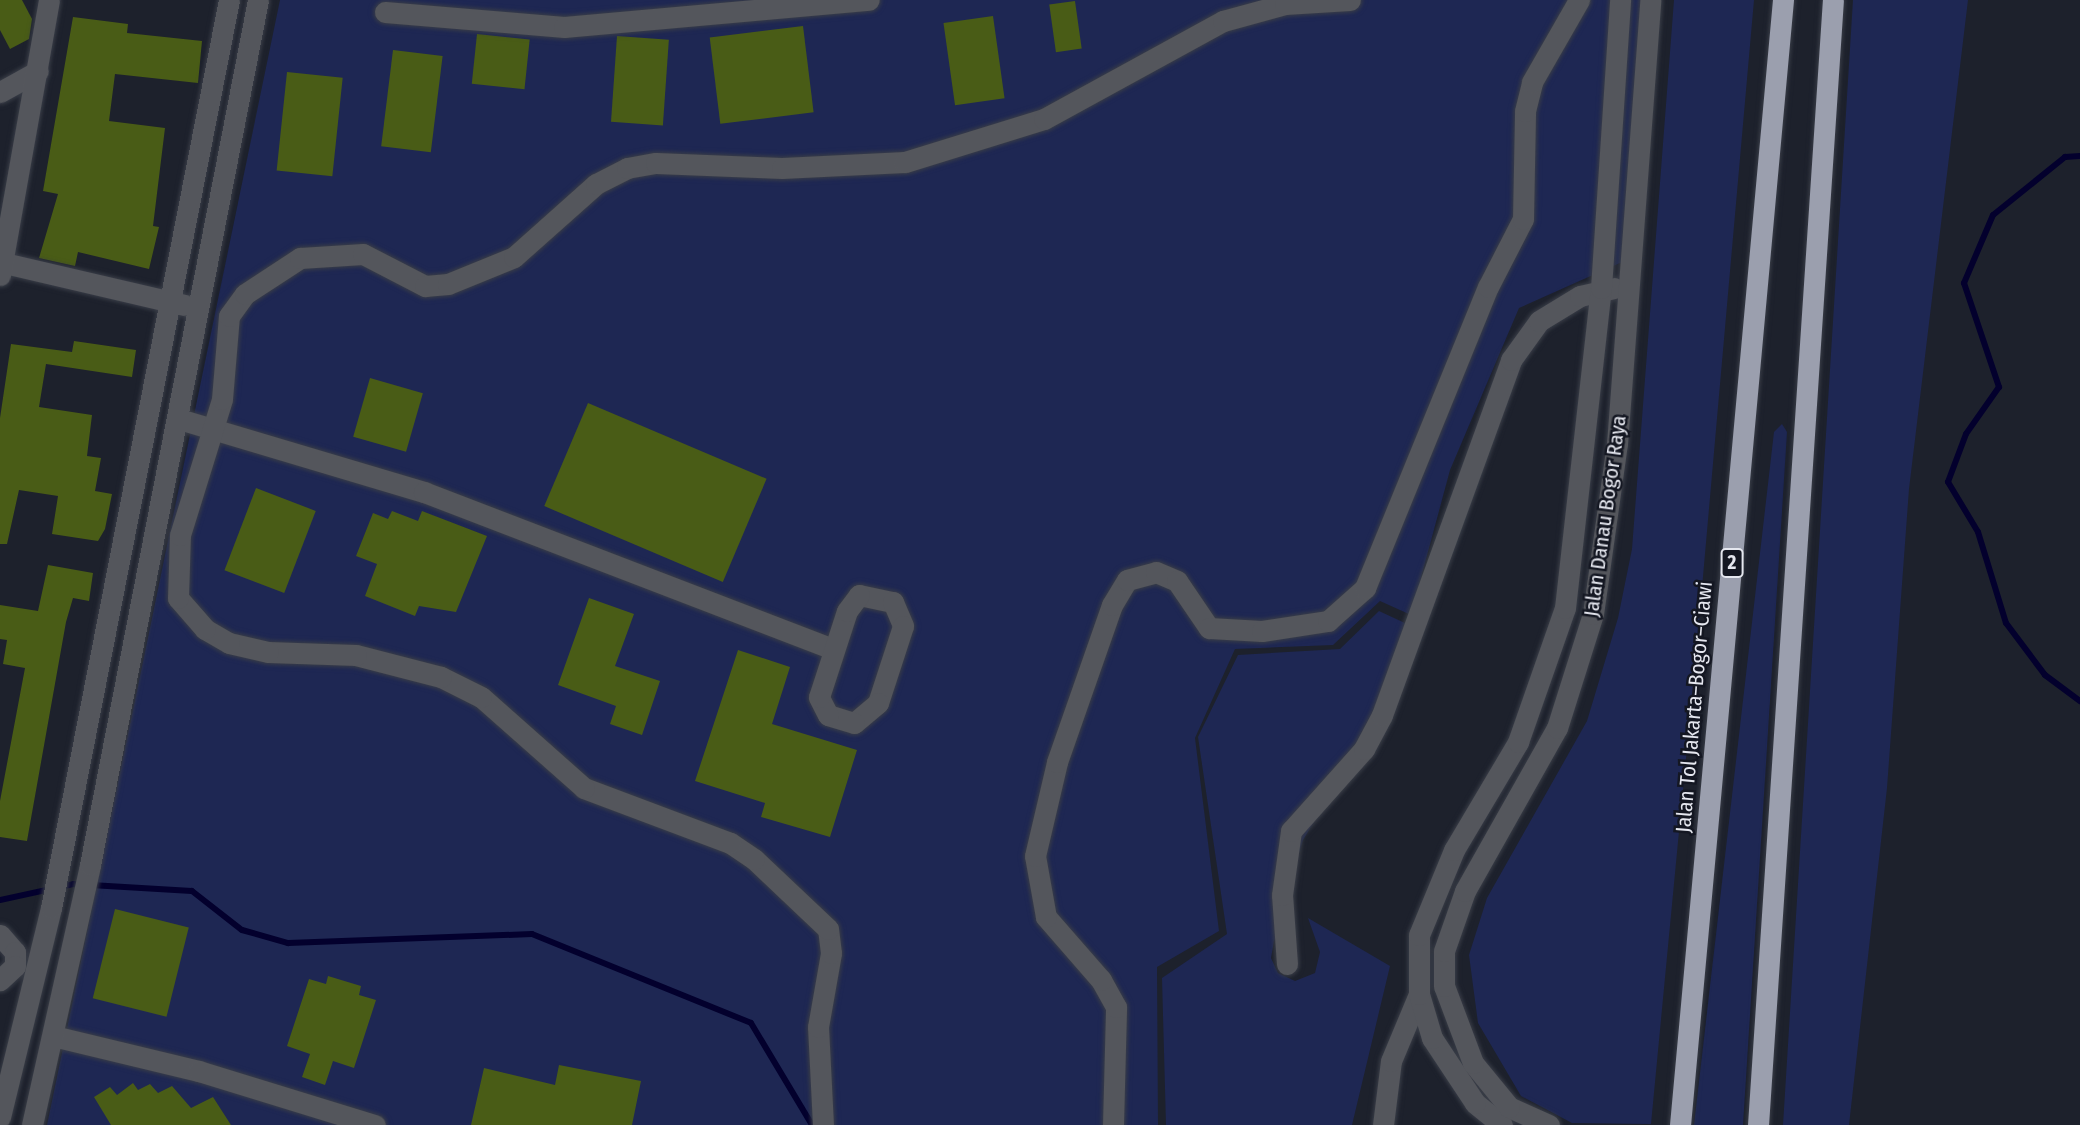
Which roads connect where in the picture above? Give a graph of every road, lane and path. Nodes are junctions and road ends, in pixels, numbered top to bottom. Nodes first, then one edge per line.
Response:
1 (49, 0) edge
2 (229, 0) edge
3 (258, 0) edge
4 (869, 0) edge
5 (1350, 0) edge
6 (1579, 0) edge
7 (1620, 0) edge
8 (1650, 0) edge
9 (1783, 0) edge
10 (1833, 0) edge
11 (756, 7) edge
12 (671, 10) edge
13 (385, 12) dead end
14 (38, 71) junction
15 (0, 92) edge
16 (1, 266) edge
17 (1601, 288) junction
18 (1630, 288) junction
19 (171, 302) junction
20 (197, 308) junction
21 (179, 419) junction
22 (216, 426) junction
23 (833, 649) junction
24 (0, 935) edge
25 (1287, 964) dead end
26 (0, 981) edge
27 (1419, 994) junction
28 (53, 1036) junction
29 (2, 1090) edge
30 (0, 1117) edge
31 (32, 1125) edge
32 (375, 1125) edge
33 (823, 1125) edge
34 (1113, 1125) edge
35 (1383, 1125) edge
36 (1502, 1125) edge
37 (1538, 1125) edge
38 (1548, 1125) edge
39 (1680, 1125) edge
40 (1758, 1125) edge

1 - 14 street
2 - 19 street
3 - 20 street
4 - 11 street
5 - 22 street
6 - 34 street
7 - 17 street, Jalan Danau Bogor Raya
8 - 18 street, Jalan Danau Bogor Raya
9 - 39 highway, Jalan Tol Jakarta–Bogor–Ciawi / 2
10 - 40 highway
11 - 12 street
12 - 13 street
14 - 15 street
14 - 16 street
16 - 19 street
17 - 18 street
17 - 25 street
17 - 27 street, Jalan Danau Bogor Raya
18 - 38 street, Jalan Danau Bogor Raya
19 - 20 street
19 - 29 street
20 - 21 street
21 - 22 street
21 - 28 street
22 - 23 street
22 - 33 street
23 - 23 street
24 - 26 street
27 - 35 street
27 - 36 street, Jalan Danau Bogor Raya
28 - 31 street
28 - 32 street
29 - 30 street
37 - 38 street, Jalan Danau Bogor Raya

